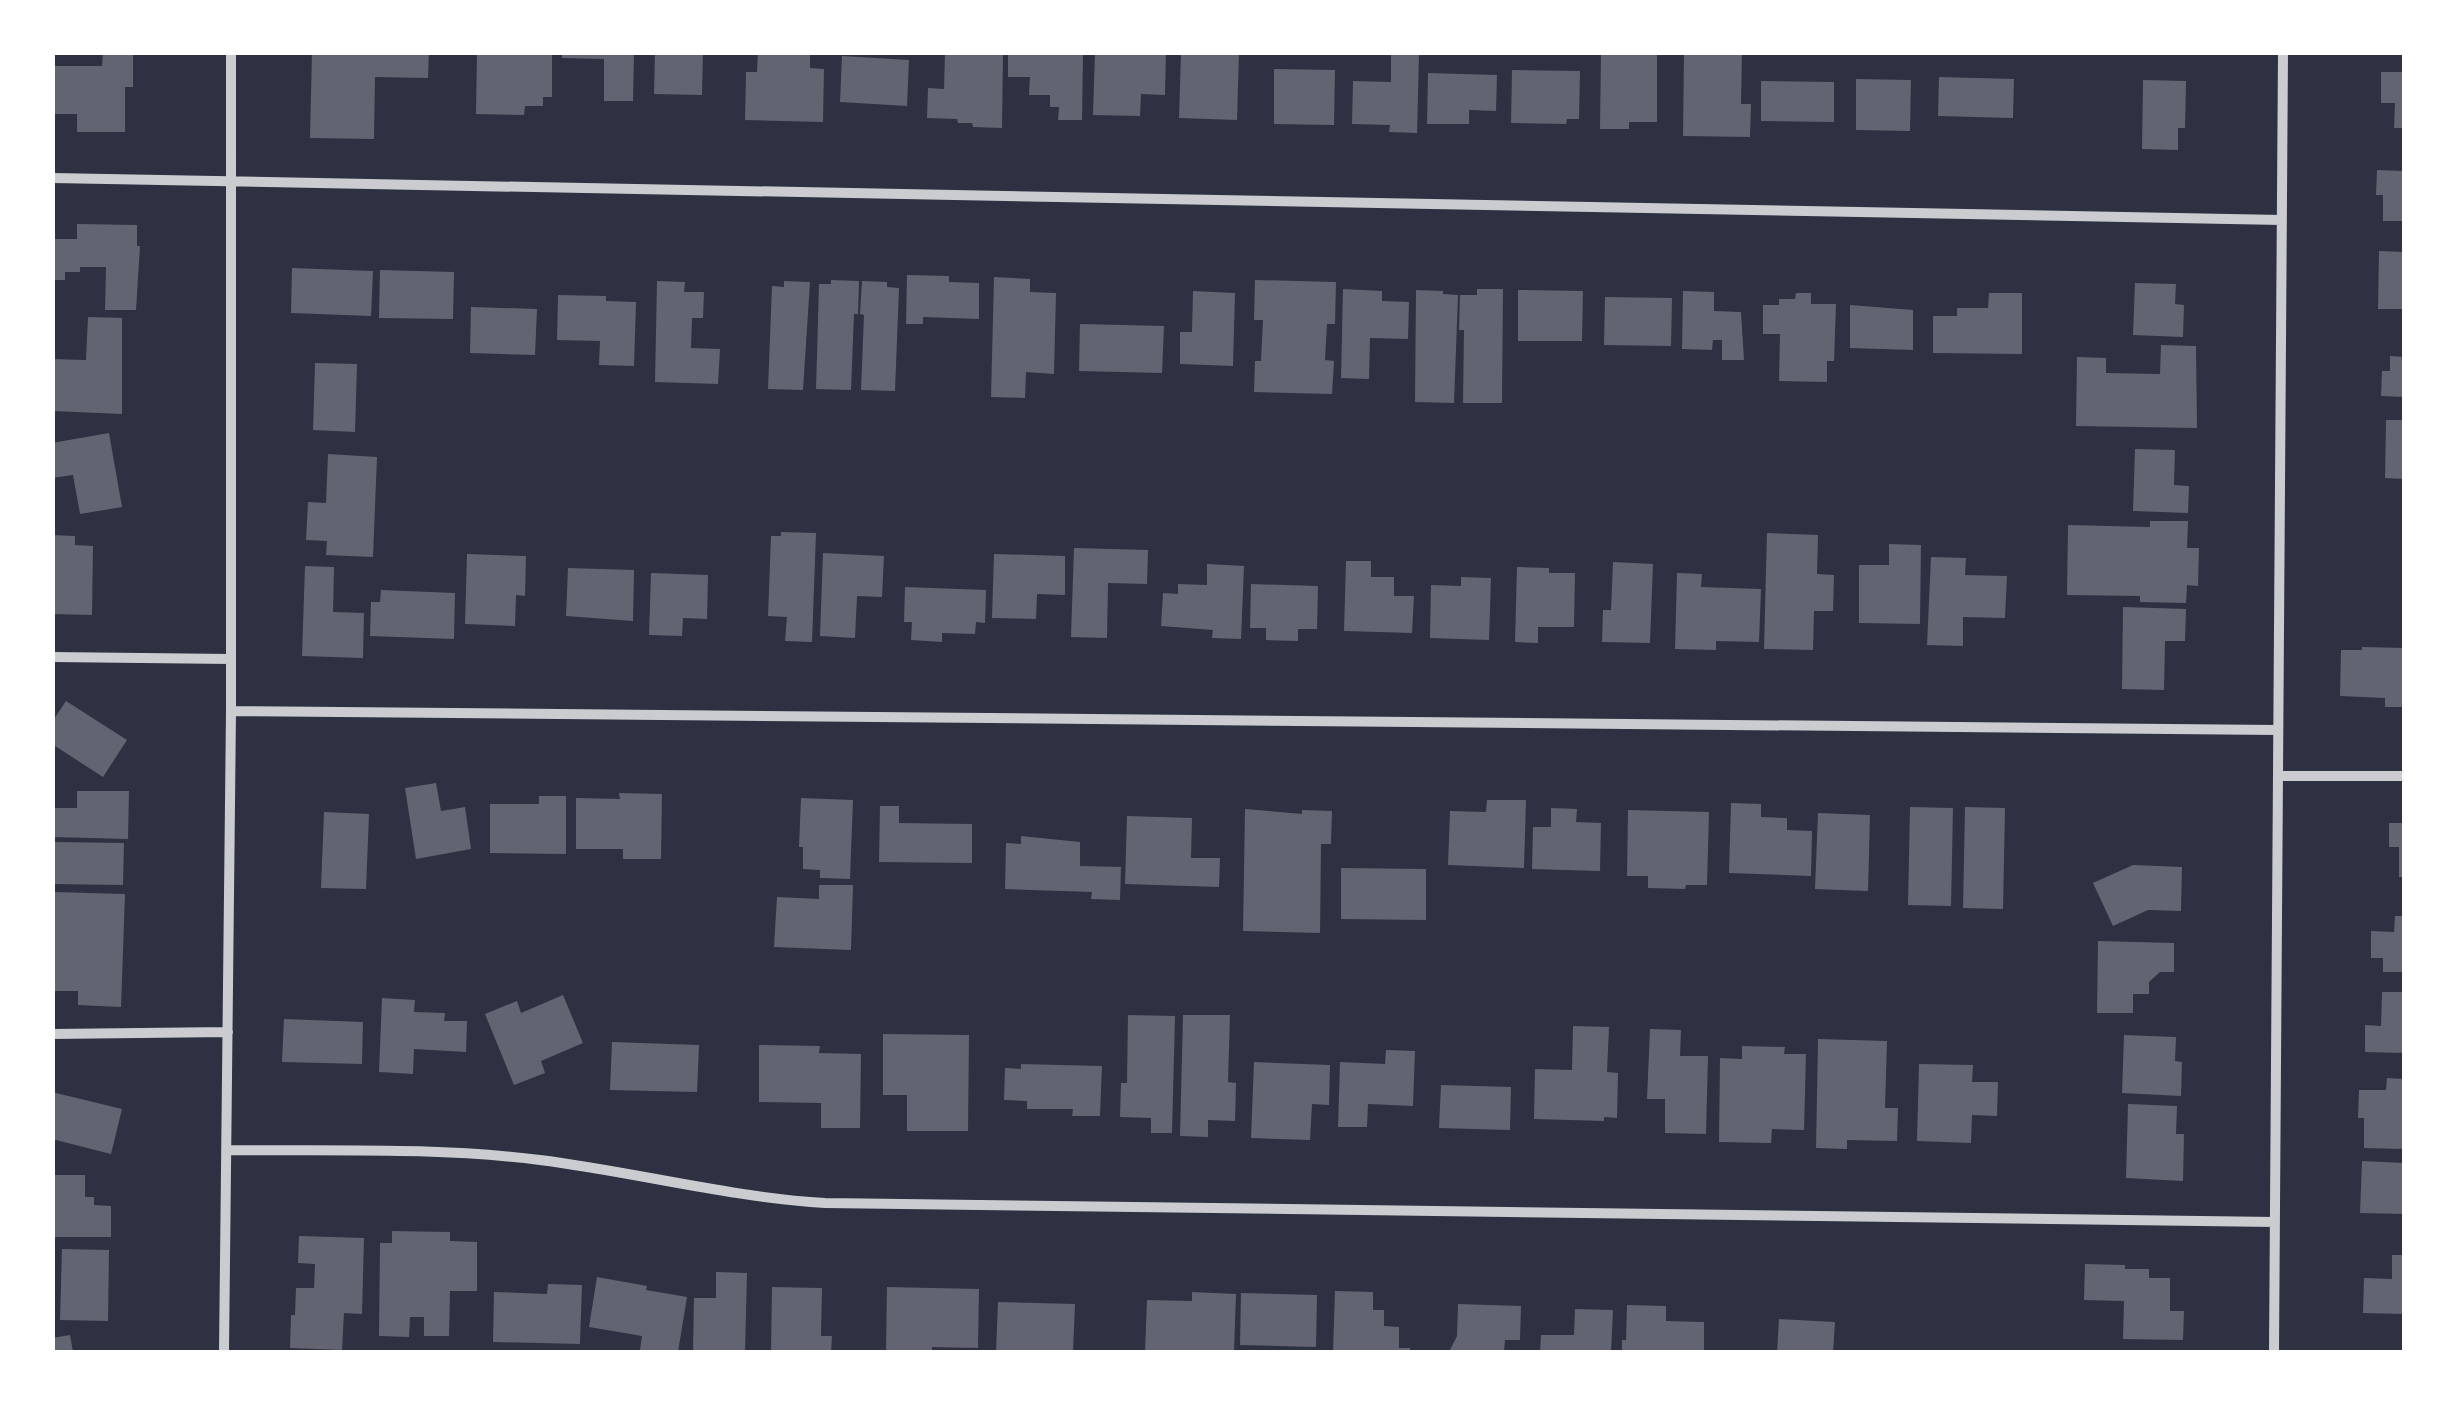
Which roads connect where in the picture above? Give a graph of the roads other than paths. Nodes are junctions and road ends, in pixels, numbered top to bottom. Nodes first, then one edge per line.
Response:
1 (231, 52) edge
2 (2283, 52) edge
3 (52, 178) edge
4 (231, 180) junction
5 (2282, 220) junction
6 (52, 657) edge
7 (231, 659) junction
8 (231, 711) junction
9 (2278, 730) junction
10 (2278, 776) junction
11 (2404, 776) edge
12 (228, 1032) junction
13 (52, 1034) edge
14 (228, 1150) junction
15 (2275, 1222) junction
16 (224, 1352) edge
17 (2274, 1352) edge

1 - 4 street
2 - 5 street
3 - 4 street
4 - 5 street
4 - 7 street
5 - 9 street
6 - 7 street
7 - 8 street
8 - 9 street
8 - 12 street
9 - 10 street
10 - 11 street
10 - 15 street
12 - 13 street
12 - 14 street
14 - 15 street
14 - 16 street
15 - 17 street

